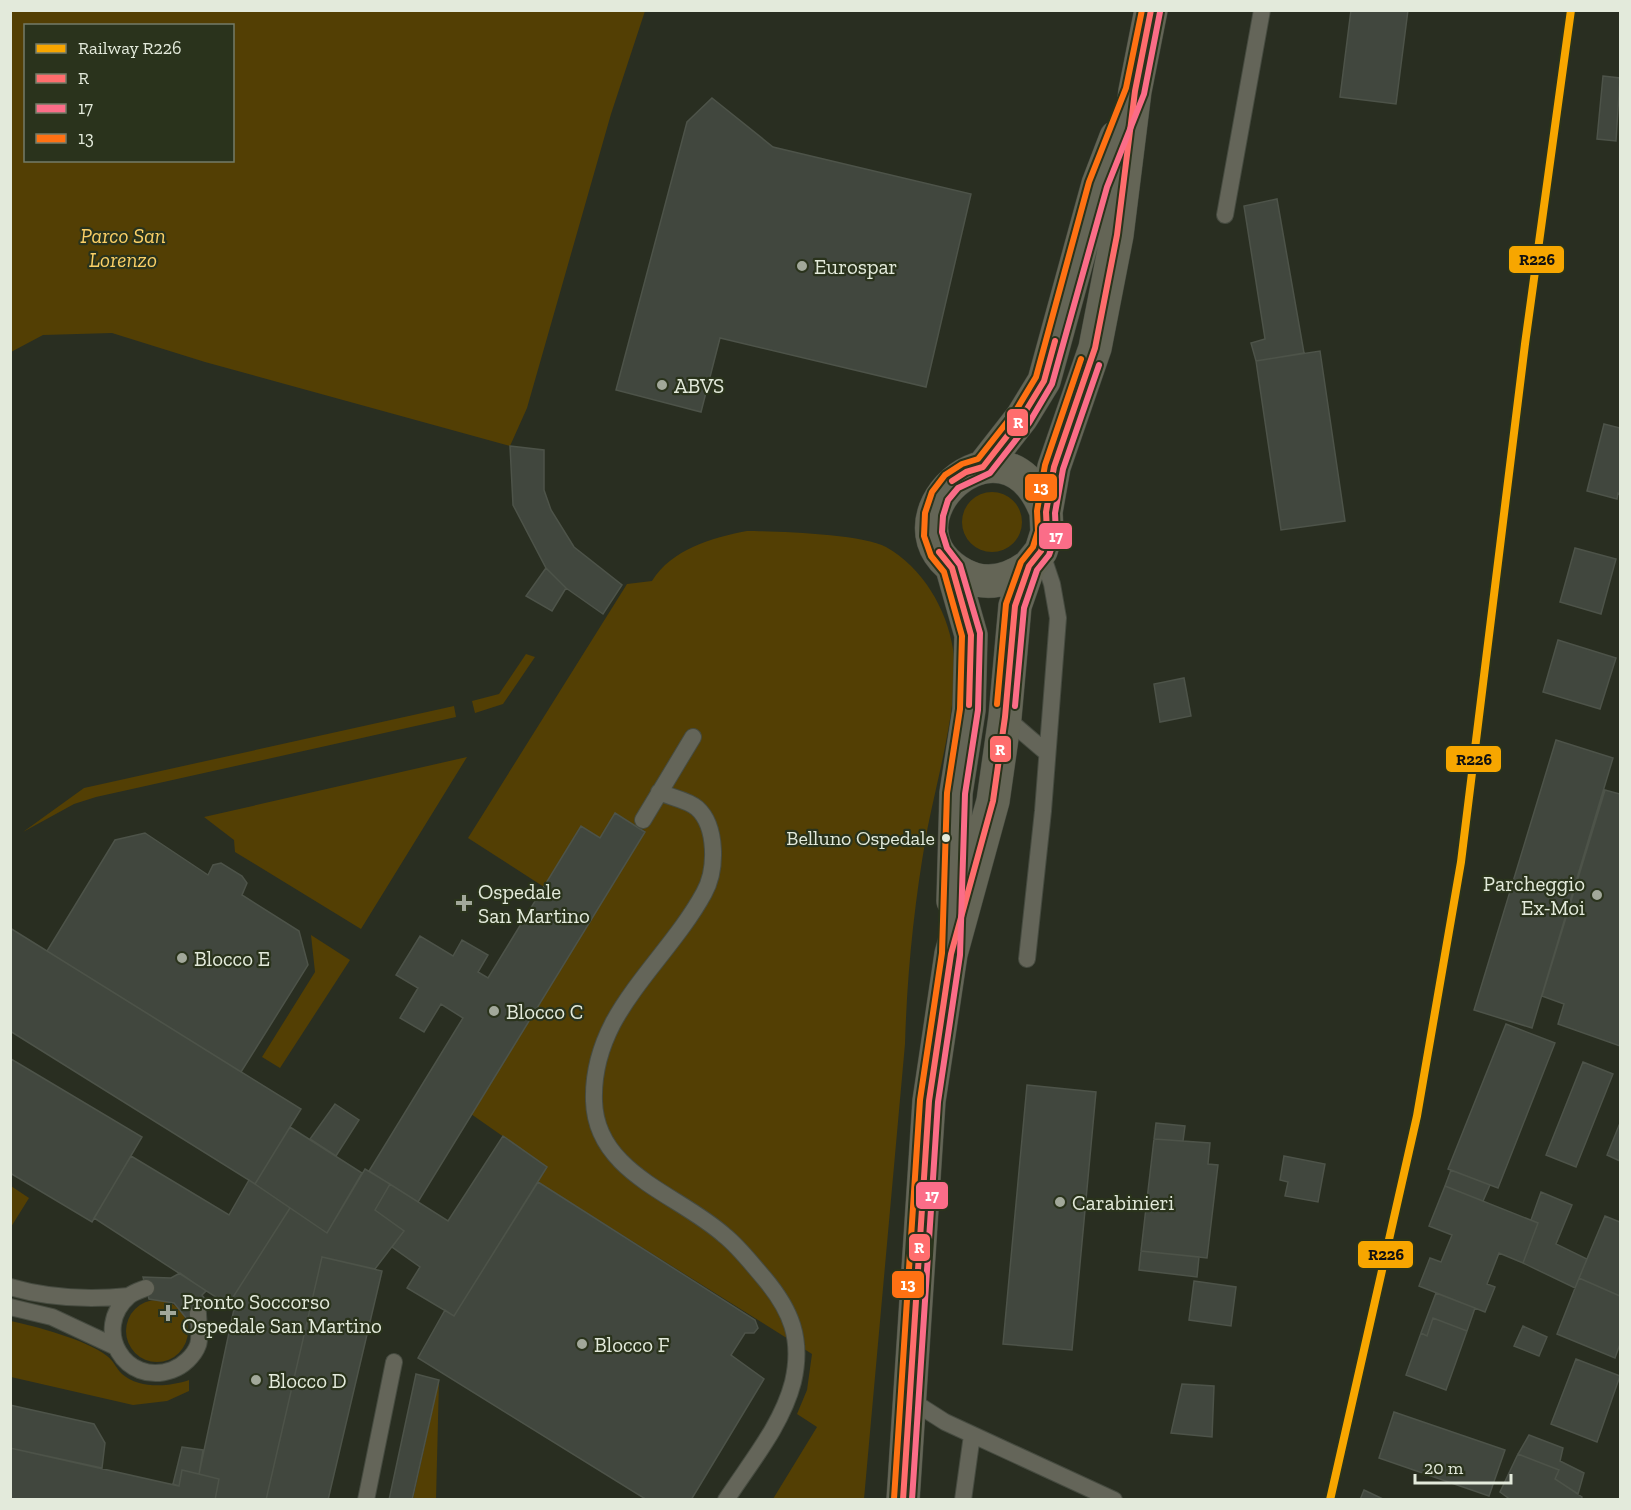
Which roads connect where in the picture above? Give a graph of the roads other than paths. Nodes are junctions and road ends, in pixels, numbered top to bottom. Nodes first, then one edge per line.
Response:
1 (1151, 10) edge
2 (1262, 10) edge
3 (1135, 91) junction
4 (1225, 216) dead end
5 (983, 467) junction
6 (1046, 512) junction
7 (1035, 559) junction
8 (952, 568) junction
9 (1005, 717) junction
10 (693, 737) dead end
11 (1047, 753) junction
12 (659, 792) junction
13 (643, 820) dead end
14 (951, 954) junction
15 (1027, 959) dead end
16 (10, 1287) edge
17 (146, 1288) dead end
18 (129, 1296) junction
19 (10, 1307) edge
20 (198, 1312) dead end
21 (114, 1346) junction
22 (394, 1362) dead end
23 (909, 1399) junction
24 (972, 1435) junction
25 (366, 1500) edge
26 (726, 1500) edge
27 (903, 1500) edge
28 (963, 1500) edge
29 (1114, 1500) edge

1 - 3 main road
2 - 4 lane
3 - 5 main road
3 - 6 main road
5 - 6 main road
5 - 8 main road
6 - 7 main road
7 - 8 main road
7 - 9 main road
7 - 11 lane
8 - 14 main road
9 - 11 lane
9 - 14 main road
10 - 12 lane
11 - 15 lane
12 - 13 lane
12 - 26 lane
14 - 23 main road
16 - 18 lane
17 - 18 lane
18 - 21 lane
19 - 21 lane
20 - 21 lane
22 - 25 lane
23 - 24 lane
23 - 27 main road
24 - 28 lane
24 - 29 lane

